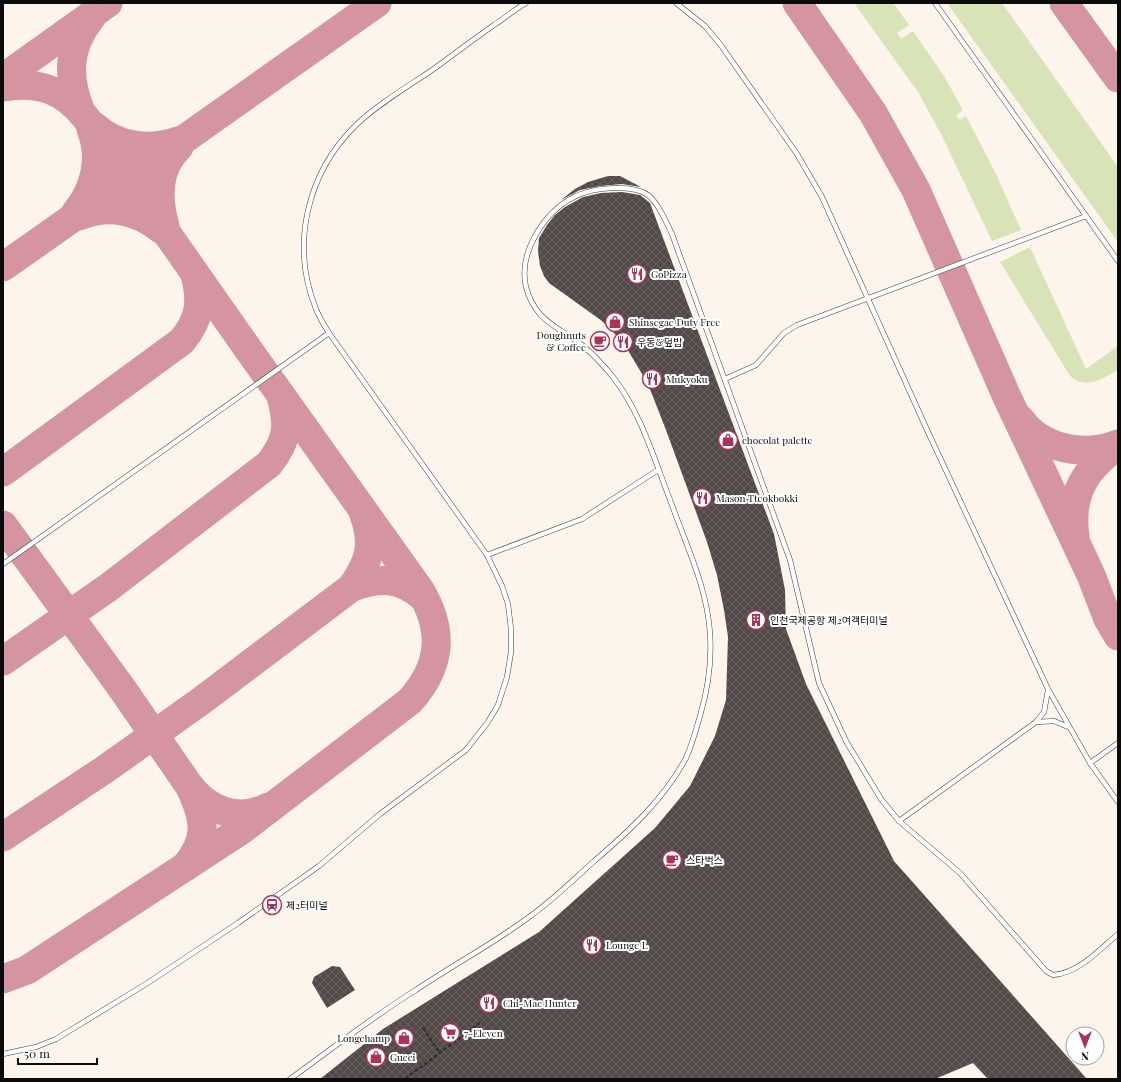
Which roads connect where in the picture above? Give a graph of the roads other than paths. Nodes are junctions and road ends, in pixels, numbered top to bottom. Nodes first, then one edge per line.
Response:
1 (526, 3) edge
2 (676, 3) edge
3 (935, 3) edge
4 (1086, 216) junction
5 (1118, 261) edge
6 (868, 297) junction
7 (328, 333) junction
8 (725, 379) junction
9 (658, 470) junction
10 (487, 555) junction
11 (3, 564) edge
12 (1048, 689) junction
13 (1036, 722) junction
14 (1070, 728) junction
15 (1118, 743) edge
16 (1090, 762) junction
17 (1118, 802) edge
18 (899, 822) junction
19 (1118, 934) edge
20 (3, 1054) edge
21 (290, 1079) edge

1 - 7 lane
2 - 6 lane
3 - 4 lane
4 - 5 lane
4 - 6 lane
6 - 8 lane
6 - 12 lane
7 - 10 lane
7 - 11 lane
8 - 9 lane
8 - 18 lane
9 - 10 lane
9 - 21 lane
10 - 20 lane
12 - 13 lane
12 - 14 lane
13 - 14 lane
13 - 18 lane
14 - 16 lane
15 - 16 lane
16 - 17 lane
18 - 19 lane

